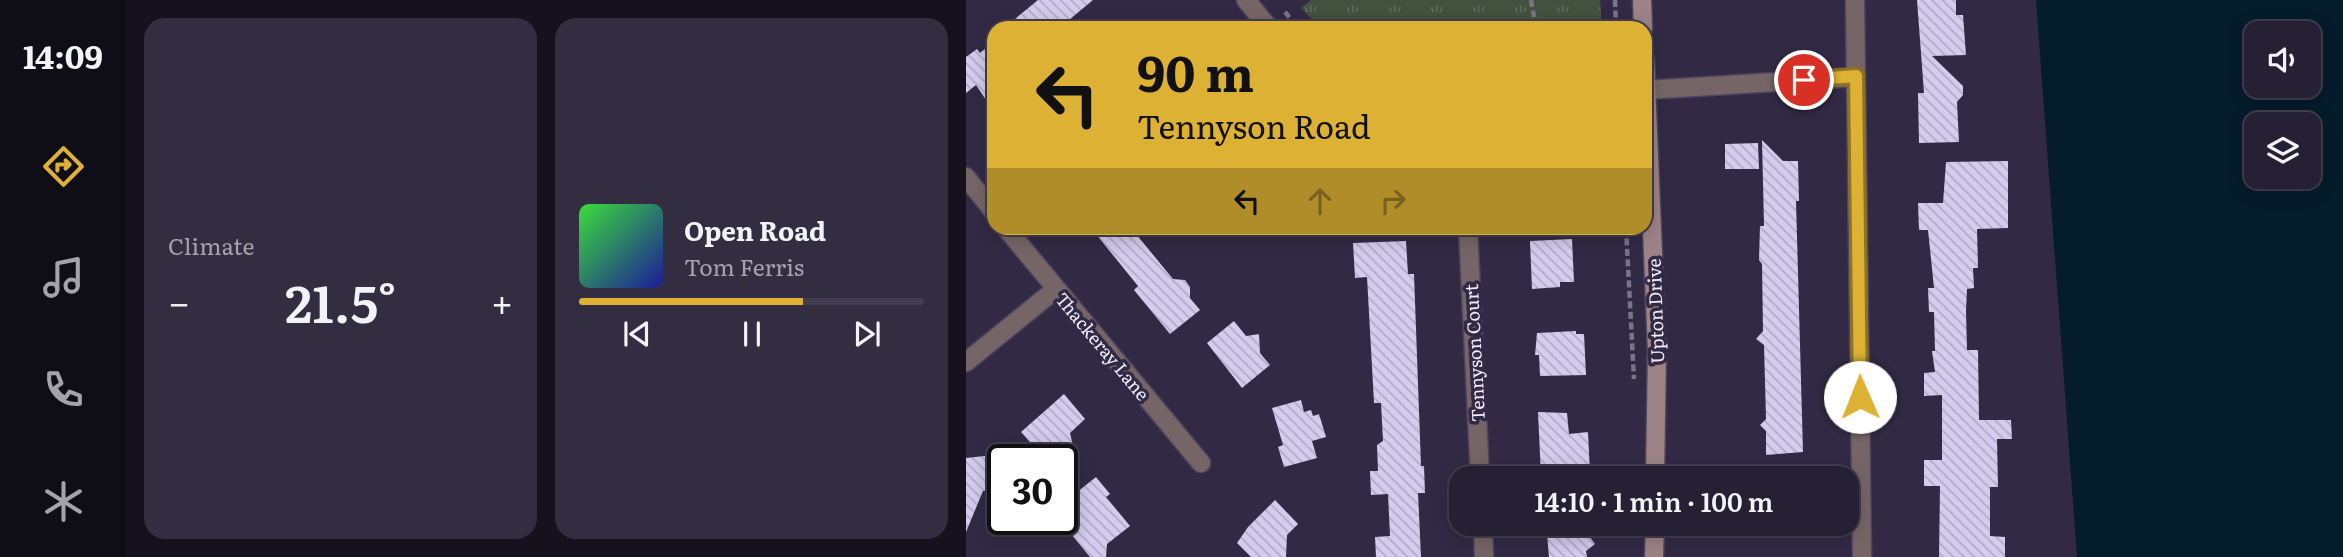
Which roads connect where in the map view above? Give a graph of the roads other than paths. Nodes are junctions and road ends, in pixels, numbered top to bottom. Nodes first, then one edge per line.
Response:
1 (1246, 0) edge
2 (1642, 0) edge
3 (1855, 0) edge
4 (1263, 21) edge
5 (1643, 21) edge
6 (1856, 76) junction
7 (1652, 90) edge
8 (966, 177) edge
9 (987, 203) edge
10 (1652, 232) edge
11 (1012, 235) edge
12 (1468, 235) edge
13 (1056, 289) junction
14 (966, 362) edge
15 (1201, 463) dead end
16 (1479, 466) edge
17 (1655, 466) edge
18 (1483, 536) edge
19 (1655, 536) edge
20 (1484, 557) edge
21 (1654, 557) edge
22 (1862, 557) edge

1 - 4 street
2 - 5 main road
3 - 6 street
6 - 7 street
6 - 22 street
8 - 9 street
10 - 17 main road, Upton Drive
11 - 13 street, Thackeray Lane
12 - 16 street, Tennyson Court
13 - 14 street
13 - 15 street, Thackeray Lane
18 - 20 street
19 - 21 main road

